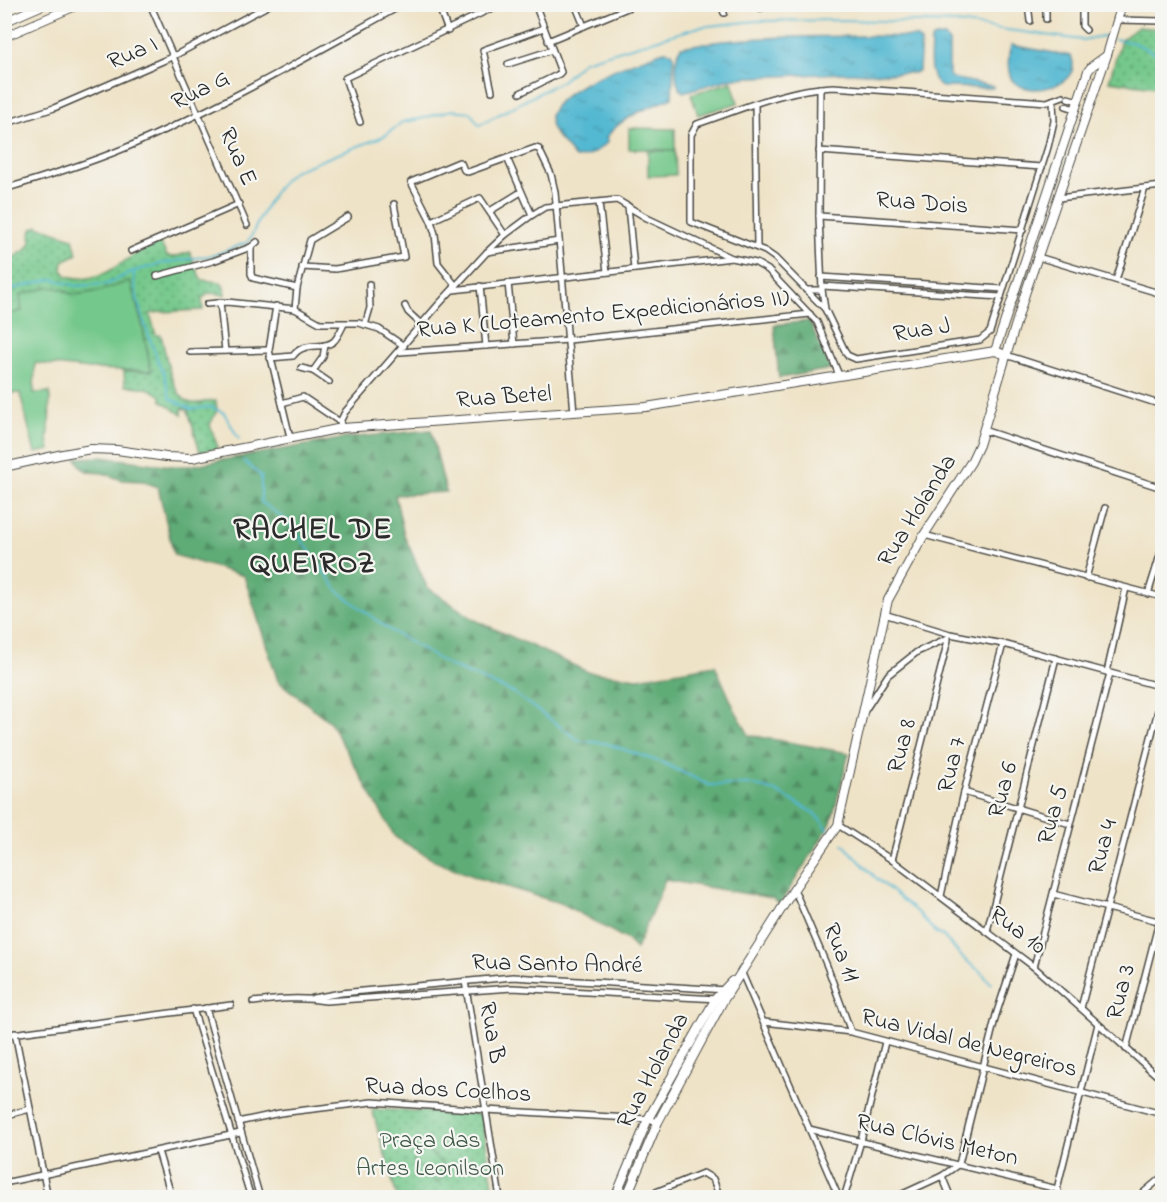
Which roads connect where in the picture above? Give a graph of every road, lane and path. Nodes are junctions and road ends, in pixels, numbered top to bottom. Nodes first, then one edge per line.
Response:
1 (45, 4) edge
2 (80, 4) edge
3 (150, 4) edge
4 (271, 4) edge
5 (404, 4) edge
6 (438, 4) edge
7 (501, 4) edge
8 (536, 4) edge
9 (575, 4) edge
10 (637, 4) edge
11 (721, 4) edge
12 (962, 4) edge
13 (1028, 4) edge
14 (1046, 4) edge
15 (1083, 4) edge
16 (1122, 4) edge
17 (1140, 4) edge
18 (1162, 7) edge
19 (932, 10) dead end
20 (724, 13) dead end
21 (1046, 19) dead end
22 (1118, 20) junction
23 (1030, 21) dead end
24 (1162, 21) edge
25 (4, 22) edge
26 (584, 26) junction
27 (544, 28) junction
28 (1086, 30) dead end
29 (448, 31) junction
30 (4, 37) edge
31 (549, 40) junction
32 (552, 50) junction
33 (1106, 56) junction
34 (172, 57) junction
35 (508, 64) dead end
36 (820, 88) junction
37 (492, 91) dead end
38 (520, 93) dead end
39 (1053, 100) junction
40 (755, 104) junction
41 (1077, 105) junction
42 (198, 114) junction
43 (360, 122) dead end
44 (4, 124) edge
45 (819, 151) junction
46 (507, 158) junction
47 (1042, 167) junction
48 (1162, 186) edge
49 (1144, 188) junction
50 (4, 189) edge
51 (521, 192) junction
52 (1058, 198) junction
53 (599, 203) junction
54 (239, 204) junction
55 (394, 204) dead end
56 (628, 206) junction
57 (555, 207) junction
58 (490, 211) junction
59 (532, 215) junction
60 (819, 216) junction
61 (348, 217) dead end
62 (431, 221) junction
63 (247, 225) dead end
64 (1023, 230) junction
65 (506, 235) junction
66 (257, 242) dead end
67 (560, 242) junction
68 (757, 247) junction
69 (251, 248) junction
70 (131, 251) dead end
71 (487, 252) junction
72 (1038, 257) junction
73 (732, 258) junction
74 (302, 267) junction
75 (634, 269) junction
76 (607, 272) junction
77 (157, 276) dead end
78 (563, 277) junction
79 (822, 277) junction
80 (1116, 280) junction
81 (508, 283) junction
82 (369, 284) dead end
83 (480, 286) junction
84 (1162, 286) edge
85 (297, 288) junction
86 (455, 288) junction
87 (822, 288) junction
88 (1003, 289) junction
89 (806, 290) junction
90 (1161, 294) edge
91 (1001, 297) junction
92 (220, 302) junction
93 (207, 304) dead end
94 (276, 306) junction
95 (405, 306) dead end
96 (295, 309) junction
97 (825, 309) junction
98 (810, 314) junction
99 (344, 324) junction
100 (366, 325) junction
101 (422, 325) junction
102 (569, 340) junction
103 (514, 344) junction
104 (325, 345) junction
105 (486, 346) junction
106 (402, 349) junction
107 (269, 350) junction
108 (225, 351) junction
109 (995, 351) junction
110 (190, 352) dead end
111 (1006, 355) junction
112 (270, 357) junction
113 (301, 368) dead end
114 (313, 371) junction
115 (839, 375) junction
116 (329, 382) dead end
117 (282, 403) junction
118 (1162, 405) edge
119 (574, 412) junction
120 (341, 425) junction
121 (983, 430) junction
122 (290, 438) junction
123 (4, 467) edge
124 (1162, 488) edge
125 (1105, 508) dead end
126 (924, 535) junction
127 (1162, 549) edge
128 (1086, 578) junction
129 (1126, 588) junction
130 (1148, 594) junction
131 (1162, 597) edge
132 (884, 614) junction
133 (949, 637) junction
134 (1003, 644) junction
135 (1056, 658) junction
136 (1109, 672) junction
137 (1162, 687) edge
138 (1162, 695) edge
139 (862, 714) junction
140 (964, 792) junction
141 (1018, 809) junction
142 (1070, 824) junction
143 (838, 825) junction
144 (892, 860) junction
145 (794, 889) junction
146 (1053, 894) junction
147 (941, 896) junction
148 (1106, 907) junction
149 (1162, 910) edge
150 (1161, 921) edge
151 (987, 931) junction
152 (1016, 954) junction
153 (1034, 967) junction
154 (741, 971) junction
155 (465, 981) junction
156 (726, 990) junction
157 (466, 991) junction
158 (312, 998) junction
159 (720, 1000) junction
160 (253, 1002) dead end
161 (231, 1005) dead end
162 (206, 1008) junction
163 (1081, 1008) junction
164 (194, 1009) junction
165 (764, 1022) junction
166 (1098, 1024) junction
167 (851, 1032) junction
168 (15, 1033) junction
169 (4, 1035) edge
170 (885, 1042) junction
171 (1126, 1049) junction
172 (984, 1068) junction
173 (1162, 1080) edge
174 (1082, 1092) junction
175 (30, 1109) junction
176 (486, 1110) junction
177 (1162, 1114) edge
178 (4, 1116) edge
179 (648, 1119) junction
180 (237, 1122) junction
181 (658, 1122) junction
182 (809, 1129) junction
183 (240, 1133) junction
184 (232, 1136) junction
185 (861, 1141) junction
186 (158, 1151) junction
187 (959, 1164) junction
188 (44, 1175) junction
189 (942, 1176) junction
190 (1162, 1177) edge
191 (4, 1183) edge
192 (1057, 1189) junction
193 (48, 1197) edge
194 (172, 1197) edge
195 (250, 1197) edge
196 (260, 1197) edge
197 (500, 1197) edge
198 (615, 1197) edge
199 (626, 1197) edge
200 (641, 1197) edge
201 (720, 1197) edge
202 (839, 1197) edge
203 (844, 1197) edge
204 (894, 1197) edge
205 (951, 1197) edge
206 (1061, 1197) edge
207 (1141, 1197) edge

1 - 25 main road
2 - 30 main road
3 - 34 street, Rua E
4 - 34 street, Rua I
5 - 42 street, Rua G
6 - 29 street
7 - 29 street
8 - 27 street
9 - 26 street
10 - 26 street
11 - 20 street
12 - 19 street
13 - 23 street
14 - 21 street
15 - 28 street
16 - 22 street, Rua Holanda
17 - 18 street
22 - 24 street
22 - 33 street, Rua Holanda
26 - 31 street
27 - 31 street
27 - 37 street
29 - 43 street
31 - 32 street
32 - 35 street
32 - 38 street
33 - 41 street, Rua Holanda
33 - 52 street, Rua Holanda
34 - 42 street, Rua E
34 - 44 street, Rua I
36 - 39 street
36 - 40 street
36 - 45 street
39 - 41 street
39 - 41 street
39 - 47 street
40 - 68 street
40 - 68 street
41 - 109 street, Rua Holanda
42 - 50 street, Rua G
42 - 54 street, Rua E
45 - 47 street
45 - 60 street
46 - 51 street
46 - 57 street
46 - 62 street
47 - 64 street
48 - 49 street
49 - 52 street
49 - 80 street
51 - 58 street
51 - 59 street
52 - 72 street, Rua Holanda
53 - 56 street
53 - 57 street
53 - 76 street
54 - 63 street, Rua E
54 - 70 street
55 - 74 street
56 - 73 street
56 - 75 street
57 - 59 street
57 - 67 street
58 - 62 street
58 - 65 street
59 - 65 street
60 - 64 street, Rua Dois
60 - 79 street
61 - 74 street
62 - 86 street
64 - 88 street
65 - 71 street
66 - 69 street
67 - 71 street
67 - 78 street
68 - 89 street
69 - 77 street
69 - 85 street
71 - 86 street
72 - 80 street
72 - 111 street, Rua Holanda
73 - 75 street
73 - 98 street
74 - 85 street
75 - 76 street
76 - 78 street
78 - 81 street
78 - 102 street
79 - 87 street
79 - 88 street
80 - 90 street
81 - 83 street
81 - 103 street
82 - 100 street
83 - 86 street
83 - 105 street
84 - 90 street
85 - 96 street
86 - 101 street
87 - 89 street
87 - 91 street
87 - 97 street
88 - 91 street
89 - 97 street
91 - 97 street, Rua J
92 - 93 street
92 - 94 street
92 - 108 street
94 - 96 street
94 - 107 street
95 - 101 street
96 - 99 street
98 - 102 street, Rua K (Loteamento Expedicionários II)
98 - 115 street
99 - 100 street
99 - 104 street
100 - 106 street
101 - 106 street
102 - 103 street, Rua K (Loteamento Expedicionários II)
102 - 119 street
103 - 105 street, Rua K (Loteamento Expedicionários II)
104 - 112 street
104 - 114 street
105 - 106 street, Rua K (Loteamento Expedicionários II)
106 - 120 street
107 - 108 street
107 - 112 street
108 - 110 street
109 - 111 street, Rua Betel
109 - 115 street, Rua Betel
111 - 118 street
111 - 121 street, Rua Holanda
112 - 117 street
113 - 114 street
114 - 116 street
115 - 119 street, Rua Betel
117 - 120 street
117 - 122 street
119 - 120 street, Rua Betel
120 - 122 street, Rua Betel
121 - 124 street
121 - 126 street, Rua Holanda
122 - 123 street, Rua Betel
125 - 128 street
126 - 128 street
126 - 132 street, Rua Holanda
127 - 130 street
128 - 129 street
129 - 130 street
129 - 136 street, Rua 5
130 - 131 street
132 - 133 street
132 - 139 street, Rua Holanda
133 - 134 street
133 - 139 street
133 - 144 street, Rua 8
134 - 135 street
134 - 140 street, Rua 7
135 - 136 street
135 - 141 street, Rua 6
136 - 137 street
136 - 142 street, Rua 5
138 - 148 street, Rua 4
139 - 143 street, Rua Holanda
140 - 141 street
140 - 147 street, Rua 7
141 - 142 street
141 - 151 street, Rua 6
142 - 146 street, Rua 5
143 - 144 street, Rua 10
143 - 145 street, Rua Holanda
144 - 147 street, Rua 10
145 - 154 street, Rua Holanda
145 - 167 street, Rua 11
146 - 148 street
146 - 153 street, Rua 5
147 - 151 street, Rua 10
148 - 150 street
148 - 163 street, Rua 4
149 - 150 street, Rua 3
150 - 171 street, Rua 3
151 - 152 street, Rua 10
152 - 153 street, Rua 10
152 - 172 street
153 - 163 street, Rua 10
154 - 156 street, Rua Holanda
154 - 165 street
155 - 156 street, Rua Santo André
155 - 157 street, Rua B
155 - 158 street, Rua Santo André
156 - 159 street, Rua Holanda
157 - 158 street, Rua Santo André
157 - 159 street, Rua Santo André
157 - 176 street, Rua B
158 - 160 street, Rua Santo André
159 - 179 street, Rua Holanda
159 - 181 street, Rua Holanda
161 - 162 street
162 - 164 street
162 - 180 street
163 - 166 street, Rua 10
164 - 168 street
164 - 184 street
165 - 167 street, Rua Vidal de Negreiros
165 - 182 street
166 - 171 street, Rua 10
166 - 174 street
167 - 170 street, Rua Vidal de Negreiros
168 - 169 street
168 - 175 street
170 - 172 street, Rua Vidal de Negreiros
170 - 185 street
171 - 173 street, Rua 10
172 - 174 street, Rua Vidal de Negreiros
172 - 187 street
174 - 177 street, Rua Vidal de Negreiros
174 - 192 street
175 - 178 street
175 - 188 street
176 - 179 street, Rua dos Coelhos
176 - 180 street, Rua dos Coelhos
176 - 197 street, Rua B
179 - 181 street, Rua dos Coelhos
179 - 198 street, Rua Holanda
180 - 183 street
181 - 199 street, Rua Holanda
182 - 185 street, Rua Clóvis Meton
182 - 202 street
183 - 184 street
183 - 196 street
184 - 186 street
184 - 195 street
185 - 187 street, Rua Clóvis Meton
185 - 203 street
186 - 188 street
186 - 194 street
187 - 189 street
187 - 192 street, Rua Clóvis Meton
188 - 191 street
188 - 193 street
189 - 204 street
189 - 205 street
190 - 207 street
192 - 206 street
200 - 201 street

